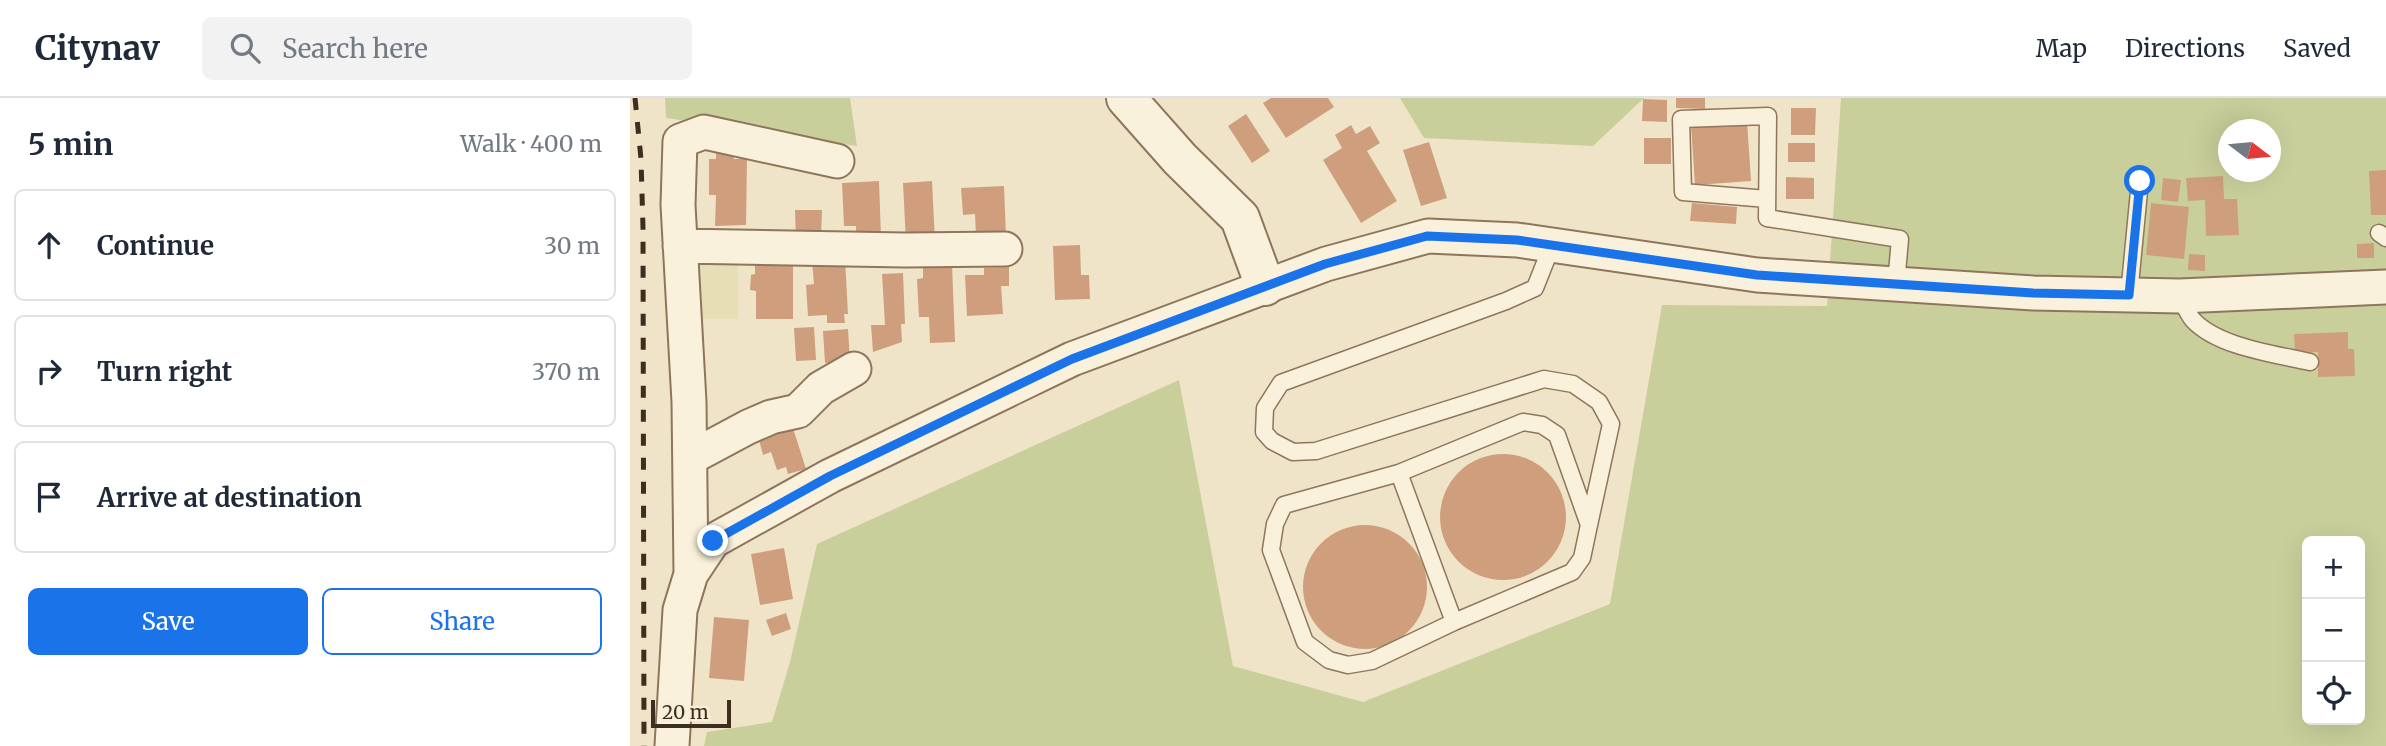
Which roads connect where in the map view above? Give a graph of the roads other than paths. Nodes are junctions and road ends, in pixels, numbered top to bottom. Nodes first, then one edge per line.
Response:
1 (1126, 98) edge
2 (837, 161) dead end
3 (2140, 181) dead end
4 (1767, 199) junction
5 (1552, 245) junction
6 (680, 246) junction
7 (1005, 249) dead end
8 (1896, 284) junction
9 (1265, 286) junction
10 (2386, 287) edge
11 (2129, 295) junction
12 (2180, 296) junction
13 (2310, 362) dead end
14 (853, 369) dead end
15 (690, 458) junction
16 (1399, 473) junction
17 (1589, 526) junction
18 (691, 574) junction
19 (1454, 622) junction
20 (672, 746) edge

1 - 9 street
2 - 6 street
3 - 11 lane
4 - 4 lane
4 - 8 lane
5 - 8 street
5 - 9 street
5 - 17 lane
6 - 7 street
6 - 15 street
8 - 11 street
9 - 18 street
10 - 12 street
11 - 12 street
12 - 13 lane
14 - 15 street
15 - 18 street
16 - 17 lane
16 - 19 lane
16 - 19 lane
17 - 19 lane
18 - 20 street

